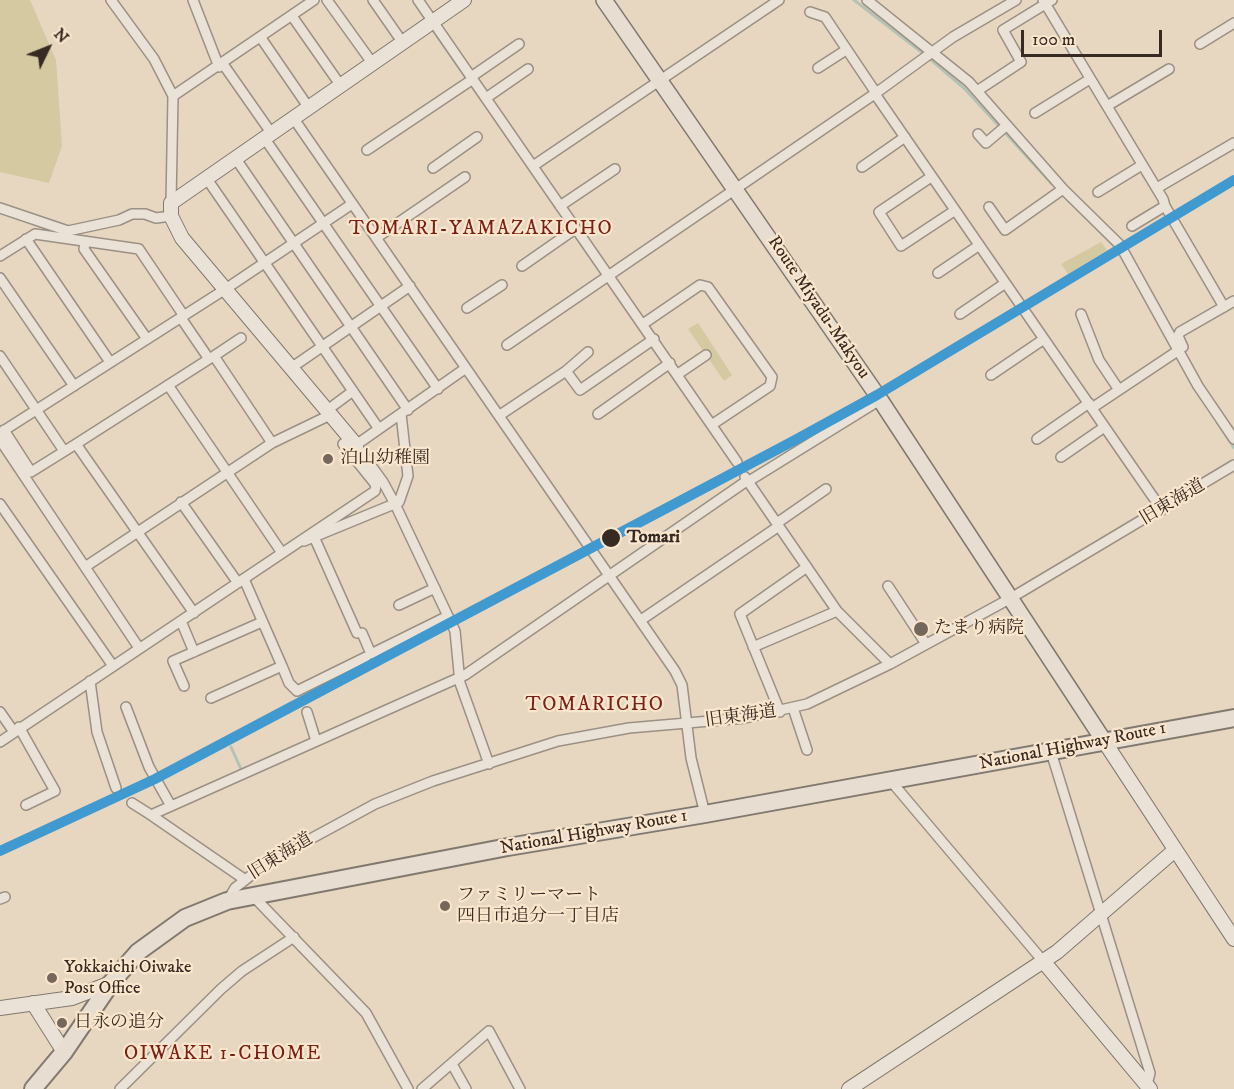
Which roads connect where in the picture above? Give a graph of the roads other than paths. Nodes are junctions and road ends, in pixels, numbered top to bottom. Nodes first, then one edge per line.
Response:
1 (111, 0) edge
2 (193, 0) edge
3 (314, 0) edge
4 (327, 0) edge
5 (373, 0) edge
6 (418, 0) edge
7 (464, 0) edge
8 (604, 0) edge
9 (779, 0) edge
10 (867, 0) edge
11 (1016, 0) edge
12 (1047, 1) edge
13 (810, 12) dead end
14 (292, 16) junction
15 (433, 22) junction
16 (1234, 23) edge
17 (261, 38) junction
18 (403, 43) junction
19 (519, 44) dead end
20 (1200, 44) dead end
21 (846, 50) junction
22 (929, 55) junction
23 (373, 64) junction
24 (221, 65) junction
25 (818, 68) dead end
26 (528, 69) dead end
27 (1169, 69) dead end
28 (661, 79) junction
29 (1090, 79) junction
30 (471, 80) junction
31 (341, 86) junction
32 (977, 91) junction
33 (875, 93) junction
34 (173, 96) junction
35 (486, 98) junction
36 (1107, 106) junction
37 (309, 108) junction
38 (1035, 113) dead end
39 (294, 119) junction
40 (1003, 128) junction
41 (978, 134) dead end
42 (269, 136) junction
43 (904, 137) junction
44 (477, 138) dead end
45 (1234, 143) edge
46 (367, 150) dead end
47 (236, 159) junction
48 (1142, 165) junction
49 (533, 166) junction
50 (862, 167) dead end
51 (433, 168) dead end
52 (615, 169) dead end
53 (465, 177) dead end
54 (931, 177) junction
55 (207, 179) junction
56 (736, 188) junction
57 (1156, 189) junction
58 (1061, 191) junction
59 (1098, 192) dead end
60 (352, 204) junction
61 (560, 206) junction
62 (1165, 206) junction
63 (989, 207) dead end
64 (0, 208) edge
65 (171, 210) junction
66 (954, 211) junction
67 (324, 223) junction
68 (1132, 226) dead end
69 (574, 229) junction
70 (376, 237) junction
71 (26, 239) junction
72 (85, 242) junction
73 (294, 244) junction
74 (978, 246) junction
75 (0, 256) edge
76 (265, 263) junction
77 (522, 266) dead end
78 (938, 273) dead end
79 (605, 277) junction
80 (0, 278) edge
81 (1004, 284) junction
82 (502, 285) dead end
83 (410, 286) junction
84 (224, 290) junction
85 (1234, 301) edge
86 (380, 306) junction
87 (1224, 307) junction
88 (467, 308) dead end
89 (960, 314) dead end
90 (1081, 314) dead end
91 (183, 317) junction
92 (643, 324) junction
93 (351, 326) junction
94 (241, 338) dead end
95 (147, 339) junction
96 (1044, 339) junction
97 (650, 341) junction
98 (507, 345) dead end
99 (322, 346) junction
100 (588, 352) dead end
101 (1180, 353) junction
102 (706, 355) dead end
103 (0, 356) edge
104 (211, 358) junction
105 (110, 363) junction
106 (667, 366) junction
107 (291, 368) junction
108 (466, 368) junction
109 (566, 371) junction
110 (678, 374) junction
111 (991, 375) dead end
112 (168, 385) junction
113 (74, 386) junction
114 (438, 389) junction
115 (1119, 390) junction
116 (353, 391) junction
117 (880, 400) junction
118 (1091, 406) junction
119 (37, 410) junction
120 (404, 412) junction
121 (328, 413) junction
122 (598, 414) dead end
123 (501, 415) junction
124 (712, 424) junction
125 (1103, 428) junction
126 (379, 429) junction
127 (1, 432) edge
128 (1037, 439) dead end
129 (1234, 439) edge
130 (0, 440) edge
131 (272, 442) junction
132 (353, 442) junction
133 (76, 444) junction
134 (64, 451) junction
135 (1061, 457) dead end
136 (736, 462) dead end
137 (1234, 465) edge
138 (227, 472) junction
139 (747, 479) junction
140 (826, 489) dead end
141 (182, 502) junction
142 (0, 504) edge
143 (395, 504) junction
144 (1162, 510) junction
145 (778, 525) junction
146 (135, 533) junction
147 (315, 539) junction
148 (298, 542) junction
149 (282, 553) junction
150 (85, 567) junction
151 (807, 567) junction
152 (610, 575) junction
153 (241, 581) junction
154 (888, 586) dead end
155 (435, 588) junction
156 (1011, 598) junction
157 (399, 605) dead end
158 (837, 611) junction
159 (194, 613) junction
160 (448, 616) junction
161 (641, 620) junction
162 (181, 621) junction
163 (262, 622) junction
164 (927, 644) junction
165 (753, 647) junction
166 (139, 648) junction
167 (194, 652) junction
168 (366, 657) dead end
169 (890, 664) junction
170 (112, 666) junction
171 (282, 666) junction
172 (460, 678) junction
173 (90, 681) junction
174 (183, 686) dead end
175 (211, 698) dead end
176 (126, 707) dead end
177 (793, 708) junction
178 (0, 712) edge
179 (307, 712) dead end
180 (780, 712) junction
181 (1234, 718) edge
182 (685, 724) junction
183 (16, 730) junction
184 (315, 741) junction
185 (1104, 741) junction
186 (0, 742) edge
187 (807, 750) dead end
188 (1052, 752) junction
189 (489, 764) junction
190 (890, 780) junction
191 (116, 788) dead end
192 (132, 803) dead end
193 (26, 805) dead end
194 (171, 806) junction
195 (151, 814) junction
196 (705, 814) junction
197 (1175, 850) junction
198 (244, 879) junction
199 (254, 897) junction
200 (227, 901) junction
201 (1101, 915) junction
202 (294, 937) junction
203 (1234, 939) edge
204 (1043, 961) junction
205 (111, 982) junction
206 (33, 1003) junction
207 (0, 1008) edge
208 (64, 1052) junction
209 (452, 1064) junction
210 (1148, 1087) edge
211 (33, 1089) edge
212 (120, 1089) edge
213 (408, 1089) edge
214 (422, 1089) edge
215 (466, 1089) edge
216 (520, 1089) edge
217 (849, 1089) edge

1 - 34 street
2 - 24 street
3 - 14 street
4 - 23 street
5 - 18 street
6 - 15 street
7 - 15 street
8 - 28 main road, Route Miyadu-Makyou
9 - 28 street
10 - 22 street
11 - 22 street
12 - 29 street
12 - 32 street
13 - 21 street
14 - 17 street
14 - 31 street
15 - 18 street
15 - 30 street
16 - 20 street
17 - 24 street
17 - 37 street
18 - 23 street
19 - 30 street
21 - 25 street
21 - 33 street
22 - 32 street
22 - 33 street
23 - 31 street
24 - 34 street
24 - 42 street
26 - 35 street
27 - 36 street
28 - 49 street
28 - 56 main road, Route Miyadu-Makyou
29 - 36 street
29 - 38 street
30 - 35 street
30 - 46 street
31 - 37 street
32 - 40 street
33 - 43 street
33 - 56 street
34 - 65 street
35 - 49 street
36 - 48 street
37 - 39 street
39 - 42 street
39 - 60 street
40 - 41 street
40 - 58 street
42 - 47 street
42 - 67 street
43 - 50 street
43 - 54 street
44 - 51 street
45 - 57 street
47 - 55 street
47 - 73 street
48 - 57 street
48 - 59 street
49 - 61 street
52 - 61 street
53 - 70 street
54 - 66 street
54 - 66 street
55 - 65 street
55 - 76 street
56 - 79 street
56 - 117 main road, Route Miyadu-Makyou
57 - 62 street
58 - 63 street
58 - 101 street
60 - 67 street
60 - 70 street
61 - 69 street
62 - 68 street
62 - 87 street
64 - 65 street
65 - 84 street
66 - 74 street
67 - 73 street
67 - 86 street
69 - 77 street
69 - 79 street
70 - 83 street
71 - 72 street
71 - 75 street
71 - 105 street
72 - 91 street
72 - 95 street
73 - 76 street
73 - 93 street
74 - 78 street
74 - 81 street
76 - 84 street
76 - 99 street
79 - 92 street
79 - 98 street
80 - 113 street
81 - 89 street
81 - 96 street
82 - 88 street
83 - 86 street
83 - 108 street
84 - 91 street
84 - 107 street
85 - 87 street
86 - 93 street
86 - 114 street
87 - 101 street
90 - 115 street
91 - 95 street
91 - 104 street
92 - 97 street
92 - 124 street
93 - 99 street
93 - 120 street
94 - 104 street
95 - 105 street
96 - 111 street
96 - 118 street
97 - 106 street
97 - 109 street
99 - 107 street
99 - 116 street
100 - 109 street
101 - 115 street
101 - 129 street
102 - 110 street
103 - 119 street
104 - 112 street
104 - 131 street
105 - 113 street
106 - 110 street
106 - 122 street
107 - 121 street
108 - 114 street
108 - 123 street
109 - 123 street
110 - 124 street
112 - 133 street
112 - 138 street
113 - 119 street
114 - 120 street
115 - 118 street
116 - 121 street
116 - 126 street
117 - 139 street
117 - 156 main road, Route Miyadu-Makyou
118 - 125 street
118 - 128 street
119 - 127 street
119 - 134 street
120 - 126 street
120 - 143 street
121 - 131 street
121 - 132 street
123 - 152 street
124 - 136 street
125 - 135 street
125 - 144 street
126 - 132 street
127 - 134 street
130 - 150 street
131 - 138 street
132 - 143 street
132 - 148 street
133 - 134 street
133 - 146 street
137 - 144 street, 旧東海道
138 - 141 street
138 - 149 street
139 - 145 street
139 - 152 street
140 - 145 street
141 - 146 street
141 - 153 street
142 - 170 street
143 - 147 street
143 - 155 street
144 - 156 street, 旧東海道
145 - 151 street
145 - 161 street
146 - 150 street
146 - 159 street
147 - 148 street
147 - 160 street
148 - 149 street
149 - 153 street
150 - 166 street
151 - 158 street
151 - 165 street
152 - 161 street
152 - 172 street
153 - 159 street
153 - 163 street
154 - 164 street
155 - 157 street
155 - 160 street
156 - 164 street, 旧東海道
156 - 185 main road, Route Miyadu-Makyou
158 - 165 street
158 - 169 street
159 - 162 street
160 - 172 street
161 - 182 street
162 - 166 street
162 - 167 street
163 - 167 street
163 - 171 street
164 - 169 street, 旧東海道
165 - 180 street
166 - 170 street
167 - 174 street
168 - 171 street
169 - 177 street, 旧東海道
170 - 173 street
171 - 175 street
172 - 184 street
172 - 189 street
173 - 183 street
173 - 191 street
176 - 194 street
177 - 180 street, 旧東海道
177 - 187 street
178 - 183 street
179 - 184 street
180 - 182 street, 旧東海道
181 - 185 highway, National Highway Route 1
182 - 189 street, 旧東海道
182 - 196 street
183 - 186 street
183 - 193 street
184 - 194 street
185 - 188 highway, National Highway Route 1
185 - 197 street
188 - 190 highway, National Highway Route 1
188 - 201 street
189 - 198 street, 旧東海道
190 - 196 highway, National Highway Route 1
190 - 204 street
192 - 195 street
194 - 195 street
195 - 198 street
196 - 199 highway, National Highway Route 1
197 - 201 street
197 - 203 street
198 - 200 street, 旧東海道
199 - 200 highway, National Highway Route 1
199 - 202 street
200 - 205 highway, National Highway Route 1
201 - 204 street
201 - 210 street
202 - 212 street
202 - 213 street
204 - 210 street
204 - 217 street
205 - 206 street
205 - 208 highway, National Highway Route 1
206 - 207 street
206 - 208 street
208 - 211 highway, National Highway Route 1
209 - 214 street
209 - 215 street
209 - 216 street

